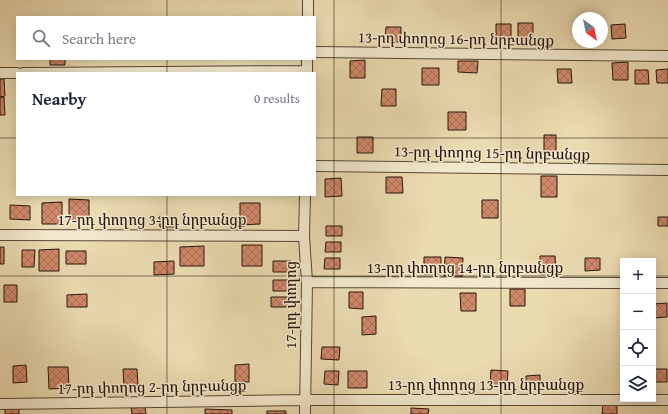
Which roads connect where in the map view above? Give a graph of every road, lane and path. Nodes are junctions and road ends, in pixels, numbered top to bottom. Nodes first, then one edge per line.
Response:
1 (308, 0) edge
2 (308, 16) edge
3 (316, 52) edge
4 (668, 56) edge
5 (307, 60) edge
6 (307, 72) edge
7 (0, 73) edge
8 (16, 73) edge
9 (316, 166) edge
10 (668, 170) edge
11 (305, 196) edge
12 (0, 235) edge
13 (304, 236) junction
14 (307, 282) junction
15 (620, 283) edge
16 (656, 283) edge
17 (668, 283) edge
18 (305, 400) junction
19 (668, 400) edge
20 (0, 404) edge
21 (305, 414) edge

1 - 2 street
3 - 4 street, 13-րդ փողոց 16-րդ նրբանցք
5 - 6 street
7 - 8 street
9 - 10 street, 13-րդ փողոց 15-րդ նրբանցք
11 - 13 street, 17-րդ փողոց
12 - 13 street, 17-րդ փողոց 3-րդ նրբանցք
13 - 14 street, 17-րդ փողոց
14 - 15 street, 13-րդ փողոց 14-րդ նրբանցք
14 - 18 street, 17-րդ փողոց
16 - 17 street
18 - 19 street, 13-րդ փողոց 13-րդ նրբանցք
18 - 20 street, 17-րդ փողոց 2-րդ նրբանցք
18 - 21 street, 17-րդ փողոց

